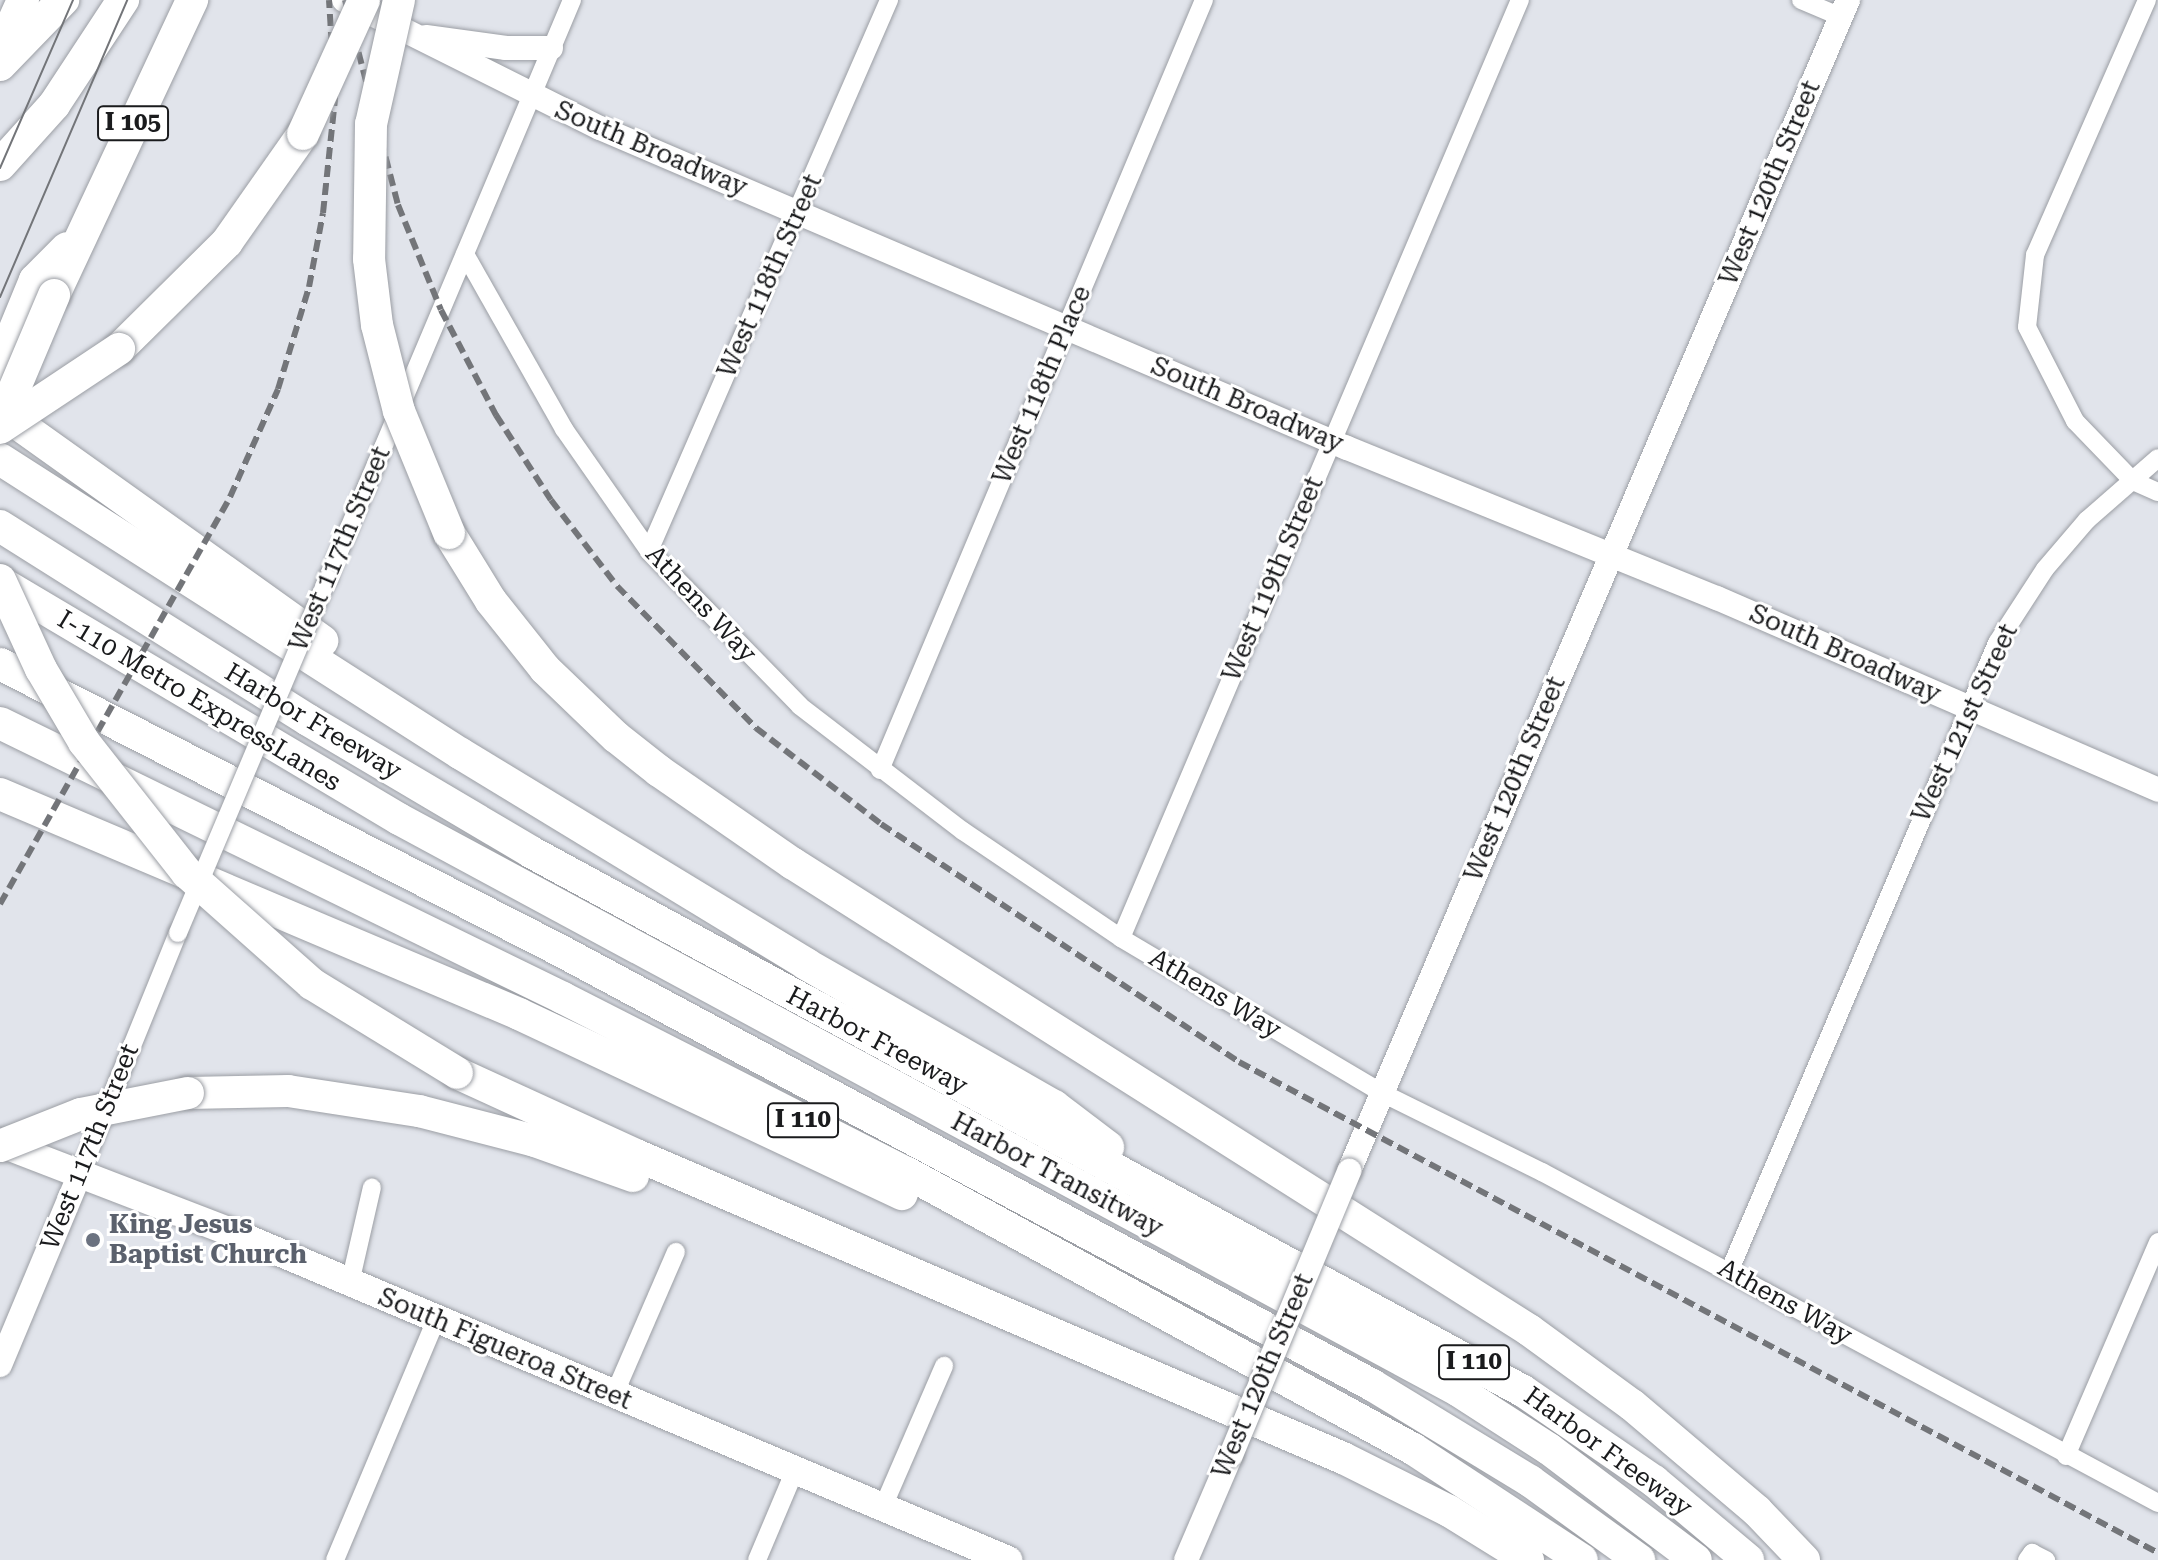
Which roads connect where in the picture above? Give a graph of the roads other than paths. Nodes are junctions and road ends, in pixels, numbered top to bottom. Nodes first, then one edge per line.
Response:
1 (23, 0) edge
2 (63, 0) edge
3 (123, 0) edge
4 (344, 0) edge
5 (364, 0) edge
6 (399, 0) edge
7 (572, 0) edge
8 (889, 0) edge
9 (1204, 0) edge
10 (1520, 0) edge
11 (1801, 0) edge
12 (2147, 0) edge
13 (188, 7) edge
14 (1844, 8) edge
15 (412, 35) junction
16 (551, 48) junction
17 (0, 51) edge
18 (0, 65) edge
19 (530, 97) junction
20 (0, 165) edge
21 (799, 212) junction
22 (465, 254) junction
23 (45, 288) junction
24 (1066, 328) junction
25 (0, 365) edge
26 (0, 411) edge
27 (0, 426) edge
28 (1331, 441) junction
29 (2158, 458) edge
30 (0, 459) edge
31 (2133, 481) junction
32 (2158, 492) edge
33 (0, 526) edge
34 (649, 551) junction
35 (1610, 555) junction
36 (0, 581) edge
37 (0, 664) edge
38 (1967, 708) junction
39 (0, 723) edge
40 (880, 770) junction
41 (2158, 790) edge
42 (0, 794) edge
43 (569, 817) junction
44 (399, 819) joint
45 (409, 872) joint
46 (1121, 938) junction
47 (1382, 1093) junction
48 (0, 1144) edge
49 (80, 1174) junction
50 (372, 1187) dead end
51 (1176, 1200) junction
52 (2158, 1242) edge
53 (676, 1252) dead end
54 (1729, 1272) junction
55 (350, 1283) junction
56 (436, 1320) junction
57 (1031, 1325) junction
58 (1220, 1342) junction
59 (0, 1365) edge
60 (944, 1366) dead end
61 (614, 1395) junction
62 (2066, 1456) junction
63 (795, 1470) junction
64 (2158, 1503) edge
65 (883, 1507) junction
66 (335, 1560) edge
67 (757, 1560) edge
68 (1008, 1560) edge
69 (1186, 1560) edge
70 (1528, 1560) edge
71 (1582, 1560) edge
72 (1639, 1560) edge
73 (1696, 1560) edge
74 (1748, 1560) edge
75 (1804, 1560) edge

1 - 17 highway
2 - 18 highway
3 - 20 highway
4 - 15 main road, South Broadway
5 - 27 highway, bridge
6 - 75 highway, bridge
7 - 16 street, West 117th Street
8 - 21 street, West 118th Street
9 - 24 street, West 118th Place
10 - 28 street, West 119th Street
11 - 14 street
12 - 31 street
13 - 23 highway, I 105
14 - 35 main road, West 120th Street
15 - 16 main road
15 - 19 main road, South Broadway
16 - 19 street, West 117th Street
19 - 21 main road, South Broadway
19 - 22 street, West 117th Street
21 - 24 main road, South Broadway
21 - 34 street, West 118th Street
22 - 34 street, Athens Way
22 - 49 street, West 117th Street, bridge
23 - 25 highway
23 - 27 highway, I 105, bridge
24 - 28 main road, South Broadway
24 - 40 street, West 118th Place
26 - 43 highway
28 - 35 main road, South Broadway
28 - 46 street, West 119th Street
29 - 31 street, West 121st Street
30 - 43 highway
31 - 32 street
31 - 38 street, West 121st Street
33 - 51 highway, Harbor Freeway / I 110
34 - 40 street, Athens Way
35 - 38 main road, South Broadway
35 - 47 main road, West 120th Street
36 - 44 highway, I-110 Metro ExpressLanes
36 - 57 highway, bridge
37 - 45 highway, I-110 Metro ExpressLanes
38 - 41 main road, South Broadway
38 - 54 street, West 121st Street
39 - 58 highway, I 110
40 - 46 street, Athens Way
42 - 58 highway
43 - 51 highway
44 - 73 highway, Harbor Transitway
45 - 72 highway, Harbor Transitway
46 - 47 street, Athens Way
47 - 54 street, Athens Way
47 - 69 main road, West 120th Street, bridge
48 - 49 main road, South Figueroa Street
48 - 57 highway, bridge
49 - 55 main road, South Figueroa Street
49 - 59 main road, West 117th Street
50 - 55 street
51 - 74 highway, Harbor Freeway / I 110
52 - 62 street
53 - 61 street
54 - 62 street, Athens Way
55 - 56 main road, South Figueroa Street
56 - 61 main road, South Figueroa Street
56 - 66 street
57 - 70 highway
58 - 71 highway, I 110
60 - 65 street
61 - 63 main road, South Figueroa Street
62 - 64 street, Athens Way
63 - 65 main road, South Figueroa Street
63 - 67 street
65 - 68 main road, South Figueroa Street

